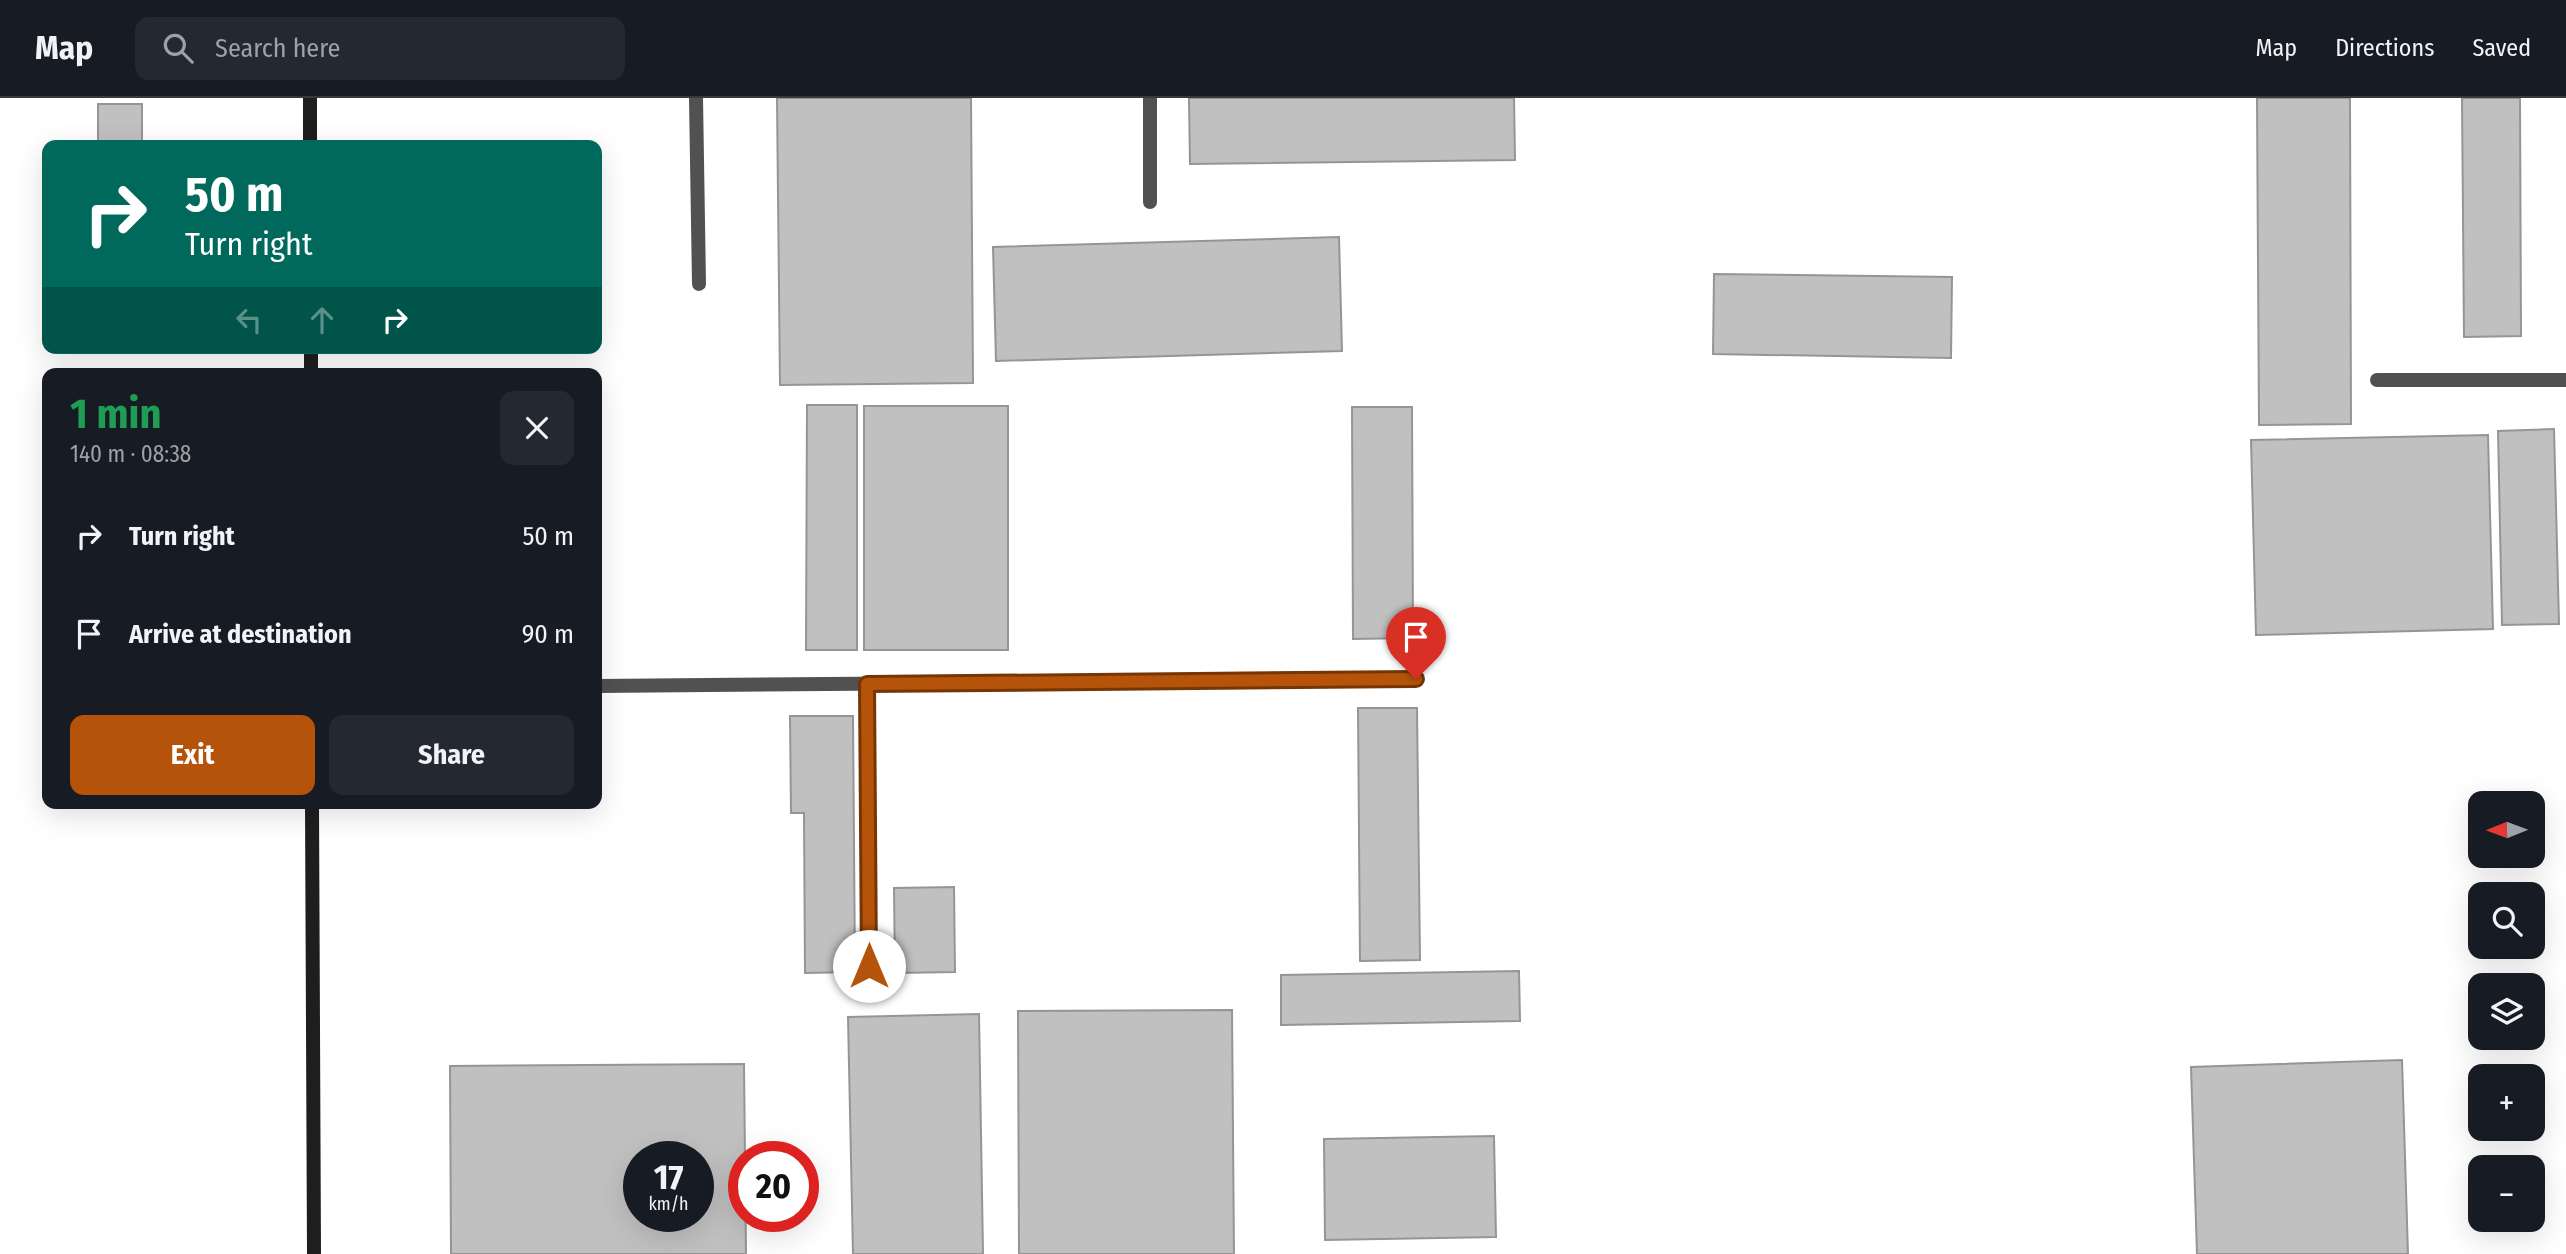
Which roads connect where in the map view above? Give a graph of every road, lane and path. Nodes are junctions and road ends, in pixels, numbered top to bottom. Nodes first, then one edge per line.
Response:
1 (310, 98) edge
2 (696, 98) edge
3 (1150, 98) edge
4 (310, 140) edge
5 (1150, 202) dead end
6 (699, 284) dead end
7 (2377, 380) dead end
8 (2566, 380) edge
9 (1416, 679) dead end
10 (867, 684) junction
11 (602, 686) edge
12 (312, 809) edge
13 (869, 966) dead end
14 (313, 1254) edge

1 - 4 street
2 - 6 lane
3 - 5 lane
7 - 8 lane
9 - 10 lane
10 - 11 lane
10 - 13 lane
12 - 14 street

